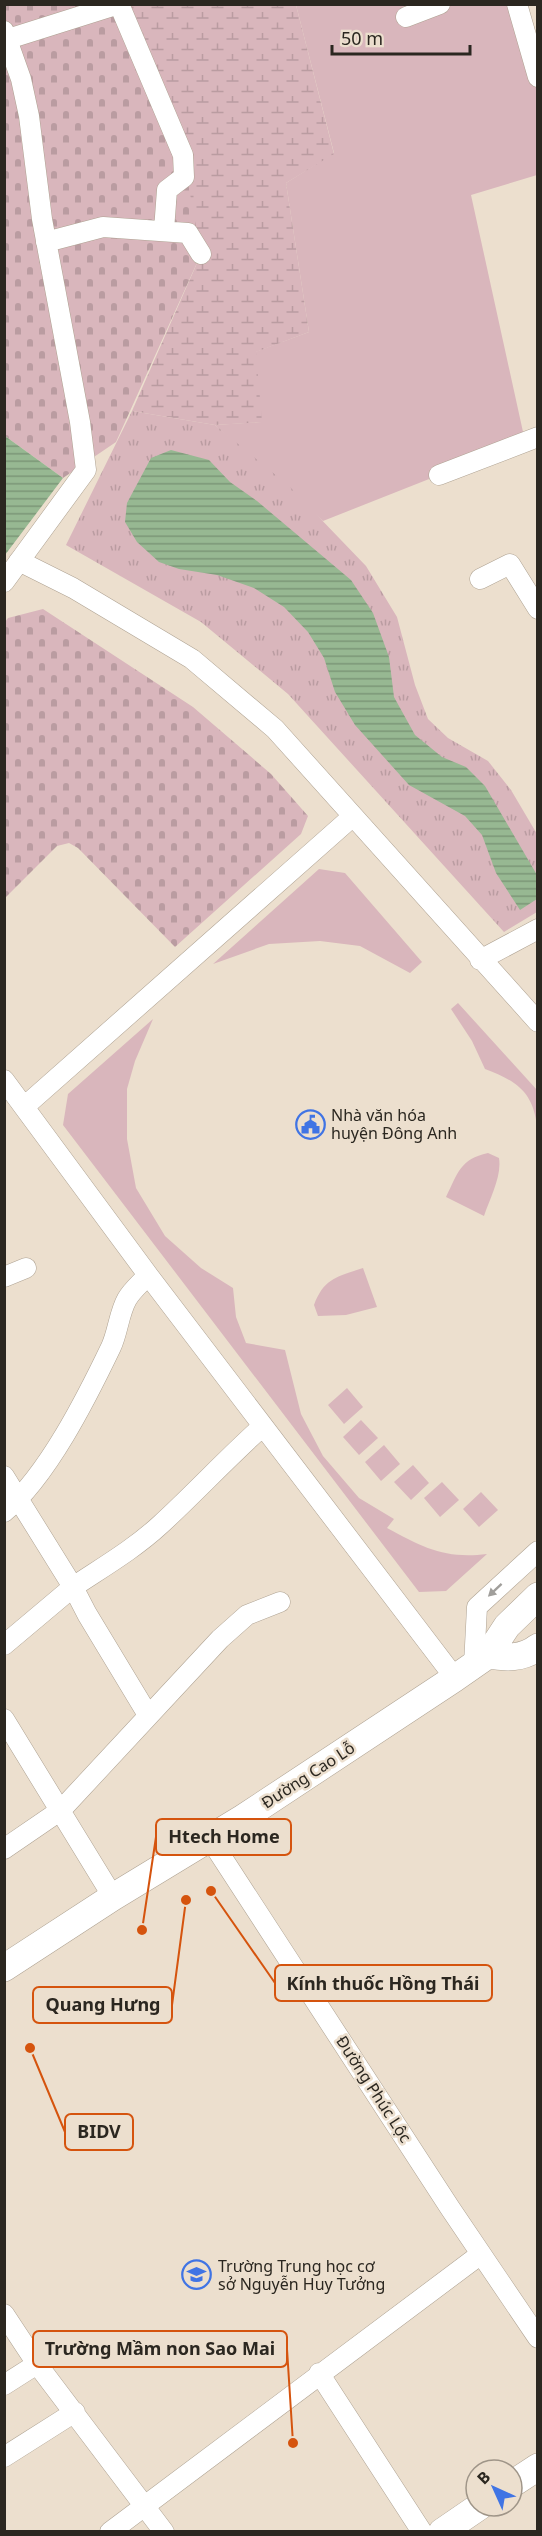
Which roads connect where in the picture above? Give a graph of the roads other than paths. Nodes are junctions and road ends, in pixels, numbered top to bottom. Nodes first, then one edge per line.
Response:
1 (440, 4) edge
2 (517, 4) edge
3 (406, 17) dead end
4 (6, 35) edge
5 (537, 77) edge
6 (164, 230) junction
7 (46, 242) junction
8 (201, 254) dead end
9 (537, 437) edge
10 (439, 475) dead end
11 (19, 561) junction
12 (480, 579) dead end
13 (4, 582) edge
14 (537, 609) edge
15 (352, 817) junction
16 (537, 929) edge
17 (480, 960) junction
18 (537, 1022) edge
19 (4, 1080) edge
20 (24, 1107) junction
21 (26, 1268) dead end
22 (148, 1275) junction
23 (4, 1277) edge
24 (263, 1426) junction
25 (4, 1476) edge
26 (20, 1499) junction
27 (4, 1512) edge
28 (537, 1551) edge
29 (74, 1587) junction
30 (537, 1596) edge
31 (280, 1602) dead end
32 (4, 1645) edge
33 (537, 1647) edge
34 (472, 1666) junction
35 (148, 1715) junction
36 (7, 1729) edge
37 (61, 1810) junction
38 (210, 1839) junction
39 (4, 1849) edge
40 (113, 1897) junction
41 (4, 1968) edge
42 (481, 2254) junction
43 (4, 2314) edge
44 (537, 2338) edge
45 (37, 2364) junction
46 (319, 2373) junction
47 (4, 2385) edge
48 (75, 2412) junction
49 (4, 2457) edge
50 (537, 2467) edge
51 (524, 2476) edge
52 (146, 2506) junction
53 (464, 2517) edge
54 (110, 2532) edge
55 (164, 2532) edge
56 (422, 2532) edge
57 (442, 2532) edge

1 - 3 street
2 - 5 street
4 - 6 street
4 - 7 street
6 - 7 street
6 - 8 street
7 - 11 street
9 - 10 street
11 - 13 street
11 - 15 street
12 - 14 street
15 - 17 street
15 - 20 street
16 - 17 street
17 - 18 street
19 - 20 street
20 - 22 street
21 - 23 street
22 - 24 street
22 - 26 street
24 - 29 street
24 - 34 street
25 - 26 street
26 - 27 street
26 - 29 street
28 -> 34 street
29 - 32 street
29 - 35 street
30 - 34 main road, Đường Cao Lỗ
31 - 35 street
33 - 34 main road
34 - 38 main road, Đường Cao Lỗ
35 - 37 street
36 - 37 street
37 - 39 street
37 - 40 street
38 - 40 main road, Đường Cao Lỗ
38 - 42 street, Đường Phúc Lộc
40 - 41 main road, Đường Cao Lỗ
42 - 44 street, Đường Phúc Lộc
42 - 46 street
43 - 45 street
45 - 47 street
45 - 48 street
46 - 52 street
46 - 56 street
48 - 49 street
48 - 52 street
50 - 51 main road
52 - 54 street
52 - 55 street
53 - 57 main road

